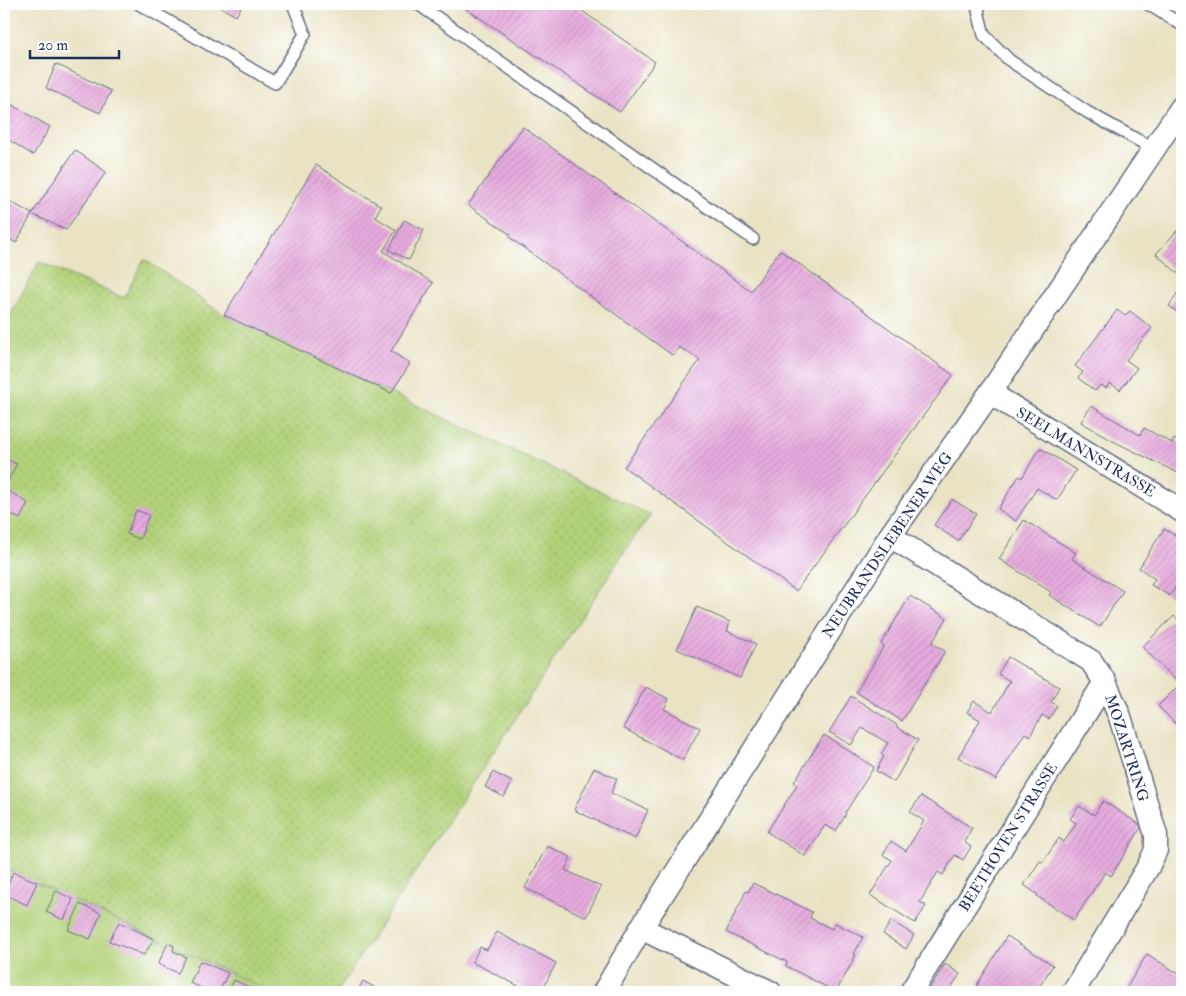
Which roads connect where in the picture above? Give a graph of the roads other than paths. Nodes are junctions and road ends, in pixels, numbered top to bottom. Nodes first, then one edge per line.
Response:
1 (138, 4) edge
2 (293, 4) edge
3 (418, 4) edge
4 (980, 4) edge
5 (1148, 4) edge
6 (1182, 25) edge
7 (1182, 107) edge
8 (1154, 150) junction
9 (753, 239) dead end
10 (990, 393) junction
11 (1182, 511) edge
12 (890, 536) junction
13 (1105, 682) junction
14 (641, 928) junction
15 (604, 992) edge
16 (770, 992) edge
17 (911, 992) edge
18 (1073, 992) edge

1 - 2 lane
3 - 9 lane
4 - 8 lane
5 - 6 lane
7 - 8 street, NEUBRANDSLEBENER WEG
8 - 10 street, NEUBRANDSLEBENER WEG
10 - 11 street, SEELMANNSTRASSE
10 - 12 street, NEUBRANDSLEBENER WEG
12 - 13 street, MOZARTRING
12 - 14 street, NEUBRANDSLEBENER WEG
13 - 17 street, BEETHOVEN STRASSE
13 - 18 street, MOZARTRING
14 - 15 street, NEUBRANDSLEBENER WEG
14 - 16 street

